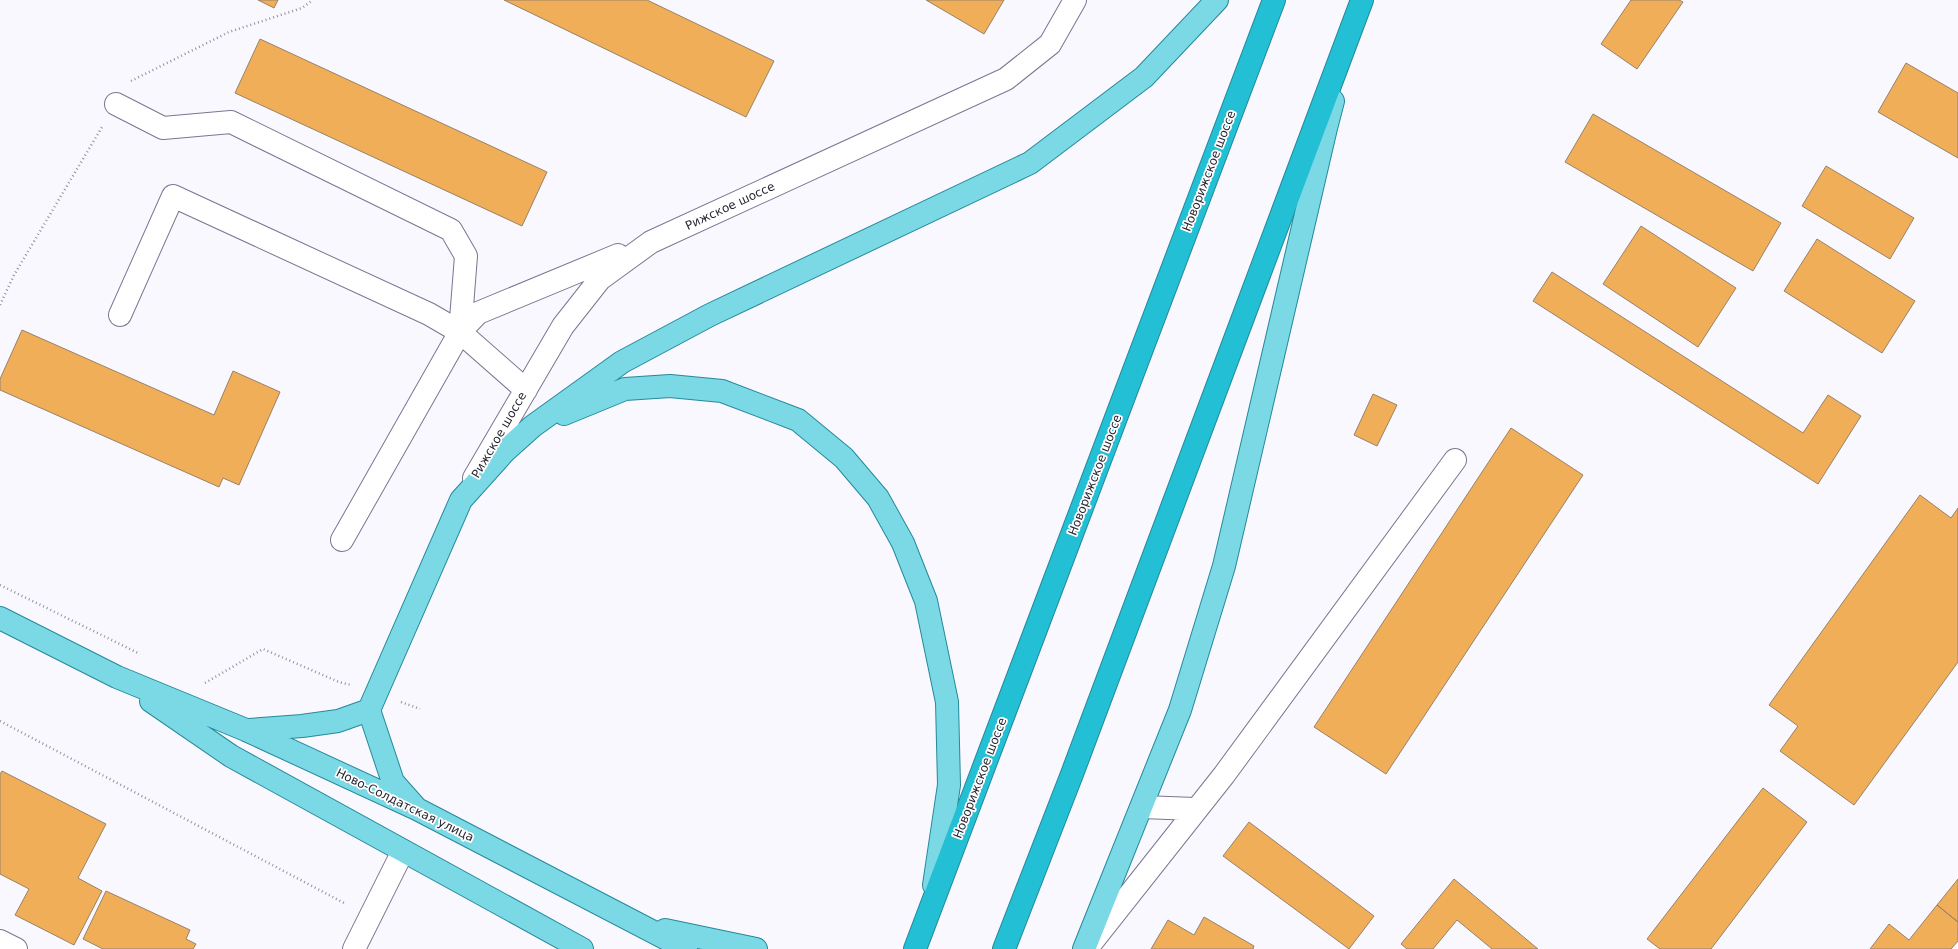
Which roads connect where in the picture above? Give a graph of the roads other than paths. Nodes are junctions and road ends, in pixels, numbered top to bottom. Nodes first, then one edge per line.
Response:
1 (1075, 0) edge
2 (1217, 0) edge
3 (1274, 0) edge
4 (1362, 0) edge
5 (116, 104) dead end
6 (651, 242) junction
7 (120, 315) dead end
8 (460, 332) junction
9 (526, 390) junction
10 (533, 426) junction
11 (1454, 460) dead end
12 (461, 500) junction
13 (342, 540) dead end
14 (0, 618) edge
15 (117, 677) junction
16 (373, 701) junction
17 (246, 730) junction
18 (1142, 807) junction
19 (417, 809) junction
20 (1195, 809) junction
21 (403, 851) junction
22 (931, 908) junction
23 (521, 916) junction
24 (641, 925) junction
25 (0, 941) edge
26 (16, 949) edge
27 (354, 949) edge
28 (549, 949) edge
29 (582, 949) edge
30 (686, 949) edge
31 (756, 949) edge
32 (915, 949) edge
33 (1004, 949) edge
34 (1085, 949) edge

1 - 6 street, Рижское шоссе
2 - 10 main road
3 - 22 highway, Новорижское шоссе
4 - 18 main road
4 - 33 highway
5 - 8 street
6 - 8 street
6 - 9 street, Рижское шоссе
7 - 8 street
8 - 9 street
8 - 13 street
9 - 12 street, Рижское шоссе
10 - 12 main road
10 - 22 main road
11 - 20 street
12 - 16 main road
14 - 15 main road, Ново-Солдатская улица
15 - 17 main road, Ново-Солдатская улица
15 - 21 main road, Ново-Солдатская улица
16 - 17 main road
16 - 19 main road
17 - 19 main road, Ново-Солдатская улица
18 - 20 street
18 - 34 main road
19 - 24 main road, Ново-Солдатская улица
20 - 34 street
21 - 23 main road, Ново-Солдатская улица
21 - 27 street
22 - 32 highway, Новорижское шоссе
23 - 28 main road
23 - 29 main road, Ново-Солдатская улица
24 - 30 main road, Ново-Солдатская улица
24 - 31 main road
25 - 26 street

